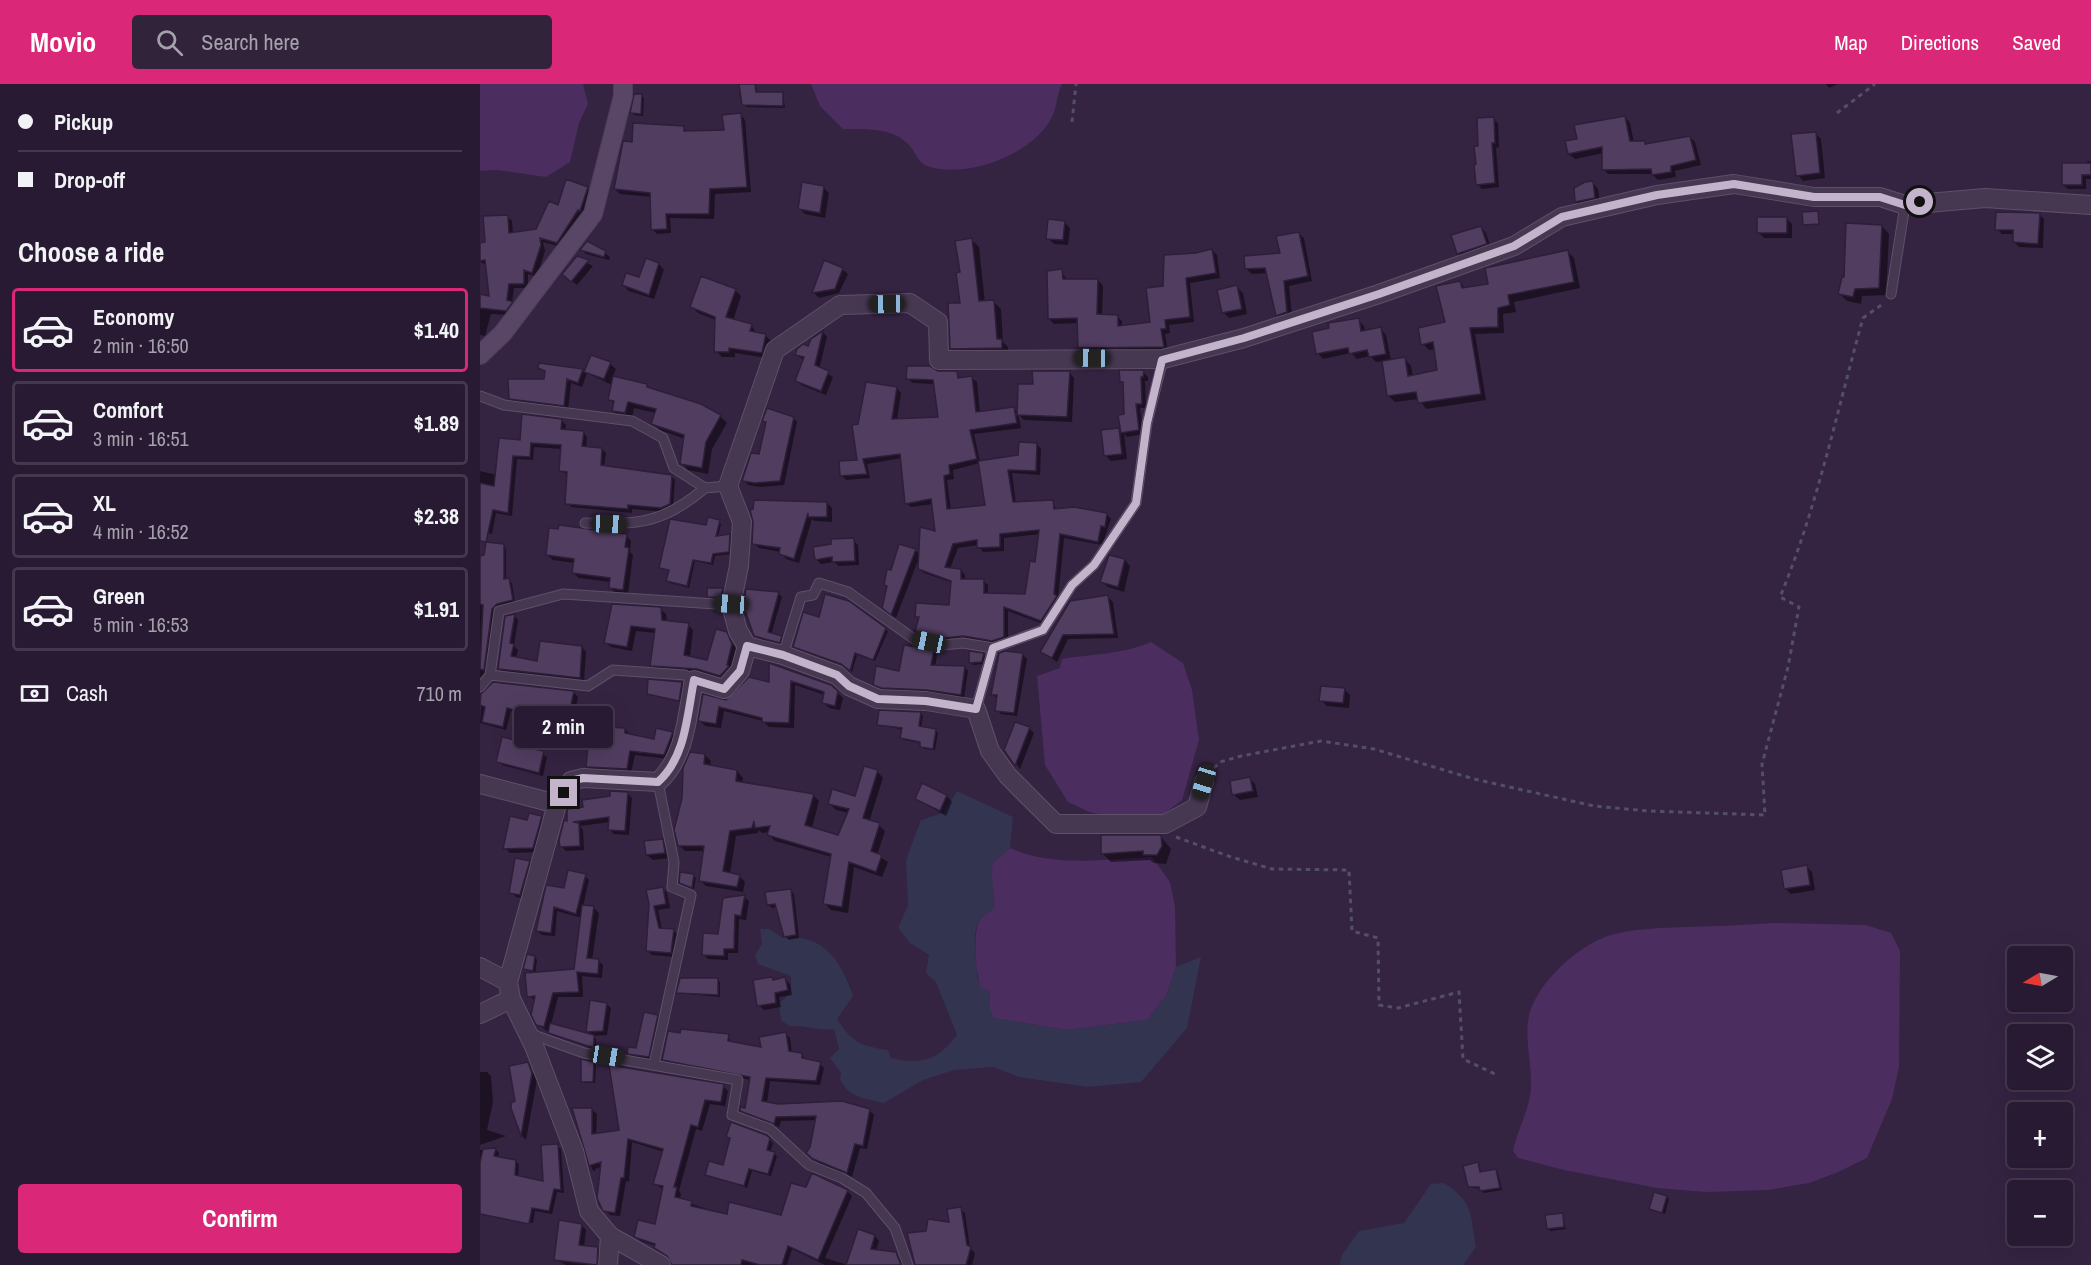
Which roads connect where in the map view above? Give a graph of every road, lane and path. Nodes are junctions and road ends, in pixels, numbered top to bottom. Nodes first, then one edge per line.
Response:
1 (623, 84) edge
2 (1076, 84) edge
3 (1875, 84) edge
4 (1837, 113) dead end
5 (1072, 122) dead end
6 (1905, 205) junction
7 (2091, 206) edge
8 (1892, 294) joint
9 (480, 355) edge
10 (1162, 360) junction
11 (480, 396) edge
12 (728, 486) junction
13 (705, 488) junction
14 (585, 523) dead end
15 (731, 604) junction
16 (747, 646) junction
17 (993, 648) junction
18 (783, 655) junction
19 (490, 675) junction
20 (694, 680) junction
21 (480, 687) edge
22 (976, 709) junction
23 (658, 782) junction
24 (1204, 782) joint
25 (480, 784) edge
26 (556, 804) junction
27 (1165, 824) junction
28 (480, 967) edge
29 (509, 990) junction
30 (480, 1014) edge
31 (527, 1032) junction
32 (654, 1064) junction
33 (1496, 1074) dead end
34 (610, 1236) junction
35 (608, 1265) edge
36 (661, 1265) edge
37 (908, 1265) edge

1 - 9 main road
2 - 5 path
3 - 4 path
6 - 7 street
6 - 8 lane
6 - 10 street
8 - 24 path
10 - 12 street
10 - 17 lane
11 - 13 lane
12 - 13 lane
12 - 15 street
13 - 14 lane
15 - 16 street
15 - 19 lane
16 - 18 street
16 - 20 street
17 - 18 lane
17 - 22 lane
18 - 22 street
19 - 20 lane
19 - 21 lane
20 - 23 street
22 - 27 street
23 - 26 street
23 - 32 lane
24 - 27 street
25 - 26 street
26 - 29 street
27 - 33 path
28 - 29 street
29 - 30 street
29 - 31 street
31 - 32 lane
31 - 34 street
32 - 37 lane
34 - 35 street
34 - 36 street

